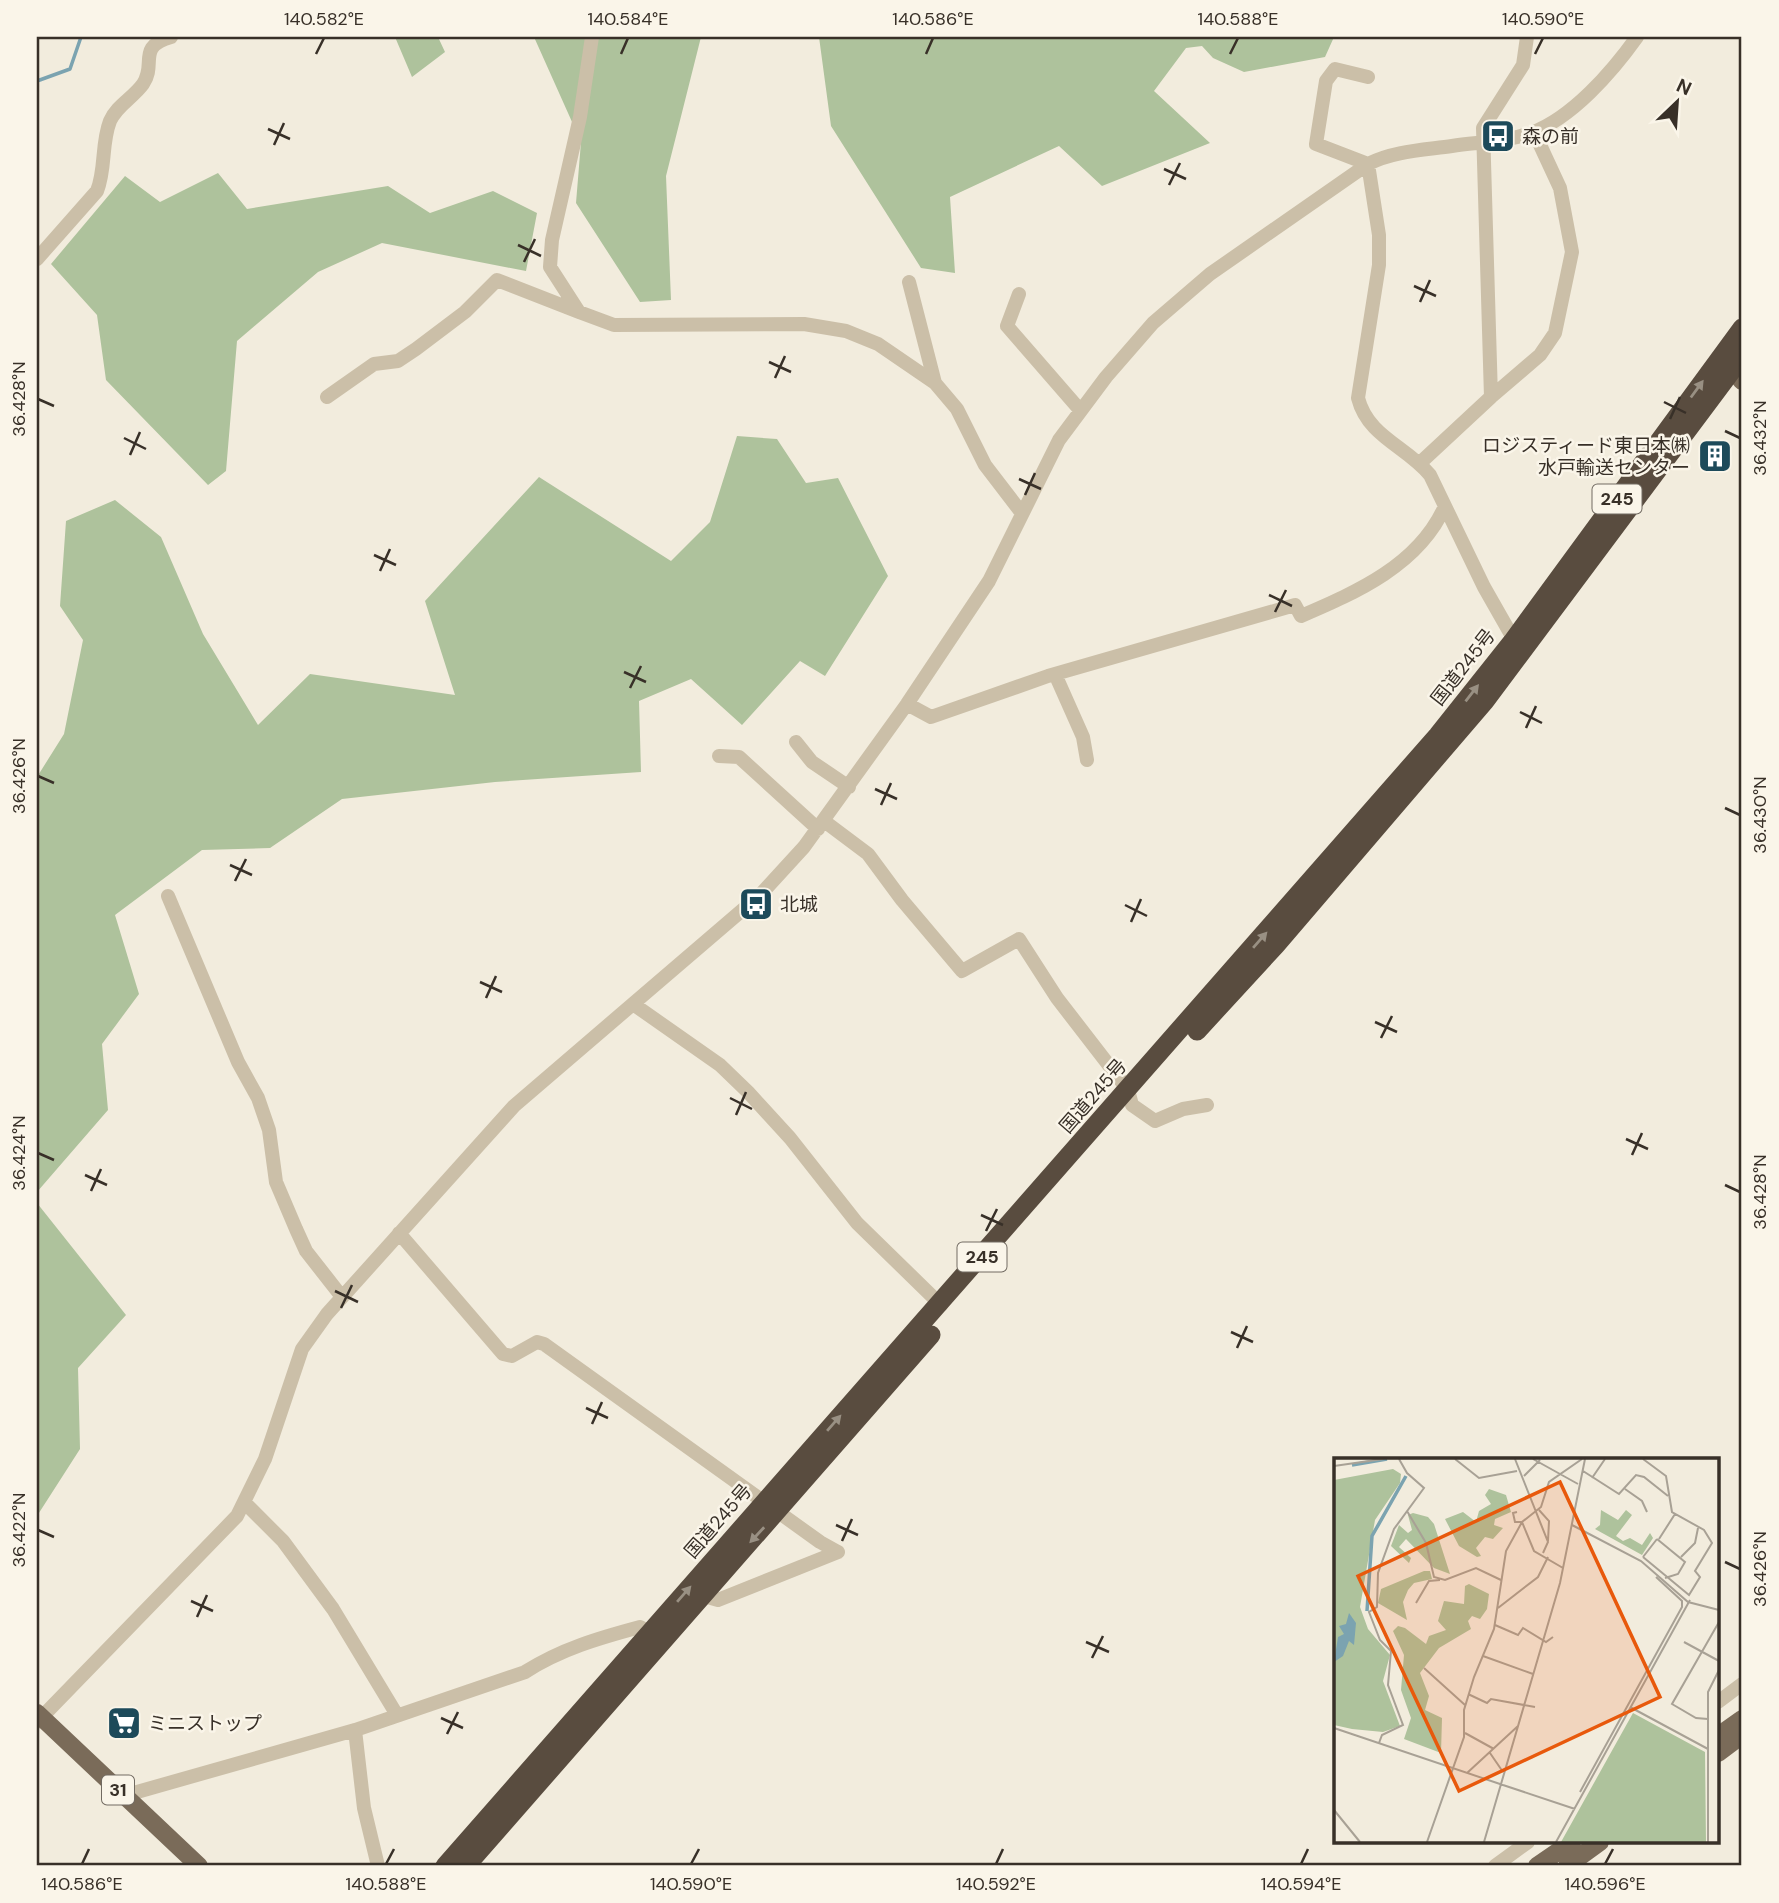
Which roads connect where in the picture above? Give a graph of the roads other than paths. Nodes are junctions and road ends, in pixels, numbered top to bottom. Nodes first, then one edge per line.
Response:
1 (171, 37) edge
2 (592, 37) edge
3 (1527, 37) edge
4 (1637, 37) edge
5 (1368, 77) dead end
6 (1534, 132) junction
7 (1484, 142) junction
8 (1368, 164) junction
9 (37, 259) edge
10 (909, 282) dead end
11 (1019, 294) dead end
12 (579, 312) junction
13 (1741, 334) edge
14 (1735, 366) edge
15 (934, 383) junction
16 (327, 397) dead end
17 (1490, 397) junction
18 (1080, 410) junction
19 (1420, 463) junction
20 (1445, 506) junction
21 (1021, 512) junction
22 (1518, 646) junction
23 (1055, 674) junction
24 (907, 704) junction
25 (796, 742) dead end
26 (719, 756) dead end
27 (1087, 760) dead end
28 (849, 787) junction
29 (821, 825) junction
30 (168, 895) dead end
31 (633, 1004) junction
32 (1130, 1098) junction
33 (1206, 1105) dead end
34 (399, 1233) junction
35 (342, 1297) junction
36 (941, 1305) junction
37 (245, 1503) junction
38 (771, 1508) junction
39 (704, 1596) junction
40 (650, 1632) junction
41 (1742, 1684) edge
42 (1720, 1700) edge
43 (397, 1715) junction
44 (38, 1717) edge
45 (1742, 1719) edge
46 (355, 1730) junction
47 (1742, 1735) edge
48 (1720, 1736) edge
49 (1720, 1752) edge
50 (127, 1799) junction
51 (1527, 1843) edge
52 (1571, 1843) edge
53 (1599, 1843) edge
54 (199, 1866) edge
55 (378, 1866) edge
56 (445, 1866) edge
57 (466, 1866) edge
58 (1495, 1866) edge
59 (1537, 1866) edge
60 (1567, 1866) edge

1 - 9 street
2 - 12 street
3 - 7 street
4 - 6 street
5 - 8 street
6 - 7 street
6 - 17 street
7 - 8 street
7 - 17 street
8 - 18 street
8 - 19 street
10 - 15 street
11 - 18 street
12 - 15 street
12 - 16 street
13 - 14 highway, 国道245号 / 245
14 - 22 highway, 国道245号 / 245
15 - 21 street
17 - 19 street
18 - 21 street
19 - 20 street
20 - 22 street
20 - 23 street
21 - 24 street
22 - 32 highway, 国道245号 / 245
23 - 24 street
23 - 27 street
24 - 28 street
25 - 28 street
26 - 29 street
28 - 29 street
29 - 31 street
29 - 32 street
30 - 35 street
31 - 34 street
31 - 36 street
32 - 33 street
32 - 36 highway, 国道245号 / 245
32 - 38 highway, 国道245号 / 245
34 - 35 street
34 - 38 street
35 - 37 street
38 -> 36 highway, 国道245号 / 245
37 - 43 street
37 - 44 street
38 -> 39 highway, 国道245号 / 245
38 - 39 street
40 -> 38 highway, 国道245号 / 245
39 - 57 highway, 国道245号 / 245
40 - 43 street
40 - 56 highway, 国道245号 / 245
41 - 42 street
43 - 46 street
44 - 50 main road, 31
45 - 48 main road
46 - 50 street
46 - 55 street
47 - 49 main road
50 - 54 main road, 31
51 - 58 street
52 - 59 main road
53 - 60 main road

